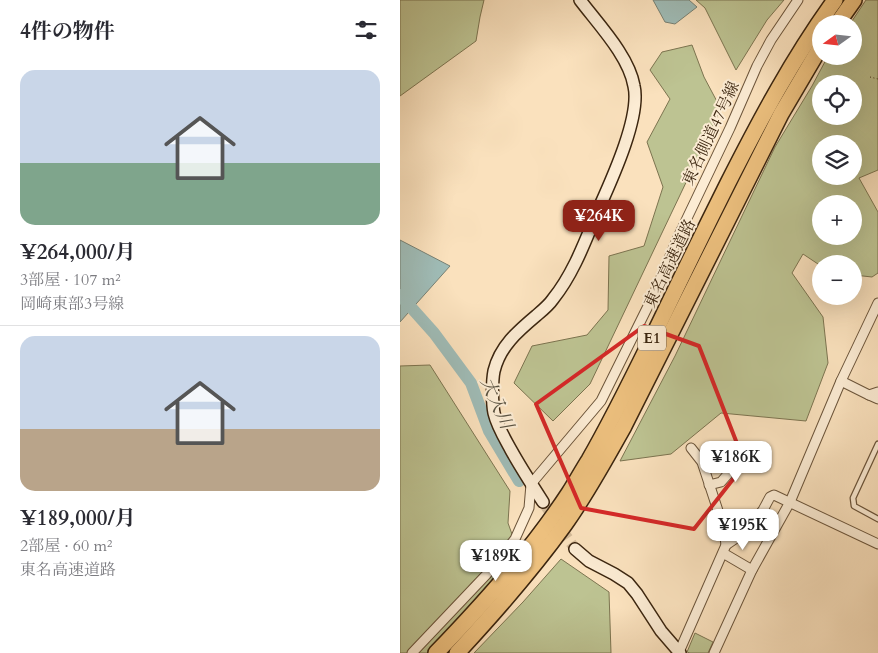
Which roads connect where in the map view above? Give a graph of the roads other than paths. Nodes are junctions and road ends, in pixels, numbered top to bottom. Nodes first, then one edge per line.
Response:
1 (580, 0) edge
2 (798, 0) edge
3 (835, 0) edge
4 (854, 0) edge
5 (843, 15) edge
6 (812, 61) edge
7 (878, 303) edge
8 (840, 381) junction
9 (873, 393) edge
10 (878, 399) edge
11 (878, 444) edge
12 (691, 448) dead end
13 (734, 451) dead end
14 (531, 484) junction
15 (710, 485) junction
16 (543, 502) tunnel mouth
17 (790, 502) junction
18 (878, 518) edge
19 (878, 544) edge
20 (575, 549) tunnel mouth
21 (724, 549) junction
22 (752, 570) junction
23 (412, 653) edge
24 (436, 653) edge
25 (457, 653) edge
26 (679, 653) edge
27 (714, 653) edge

1 - 14 street
2 - 14 street, 東名側道47号線
3 - 24 highway, 東名高速道路 / E1
4 - 5 highway
6 - 25 highway, 東名高速道路 / E1
7 - 8 street
8 - 9 street
8 - 17 street
9 - 10 street
11 - 18 lane
12 - 15 street
13 - 15 street
14 - 16 street
14 - 23 street
15 - 21 street
17 - 19 street
17 - 21 street
17 - 22 street
20 - 26 street
21 - 22 street
21 - 26 street
22 - 27 street

